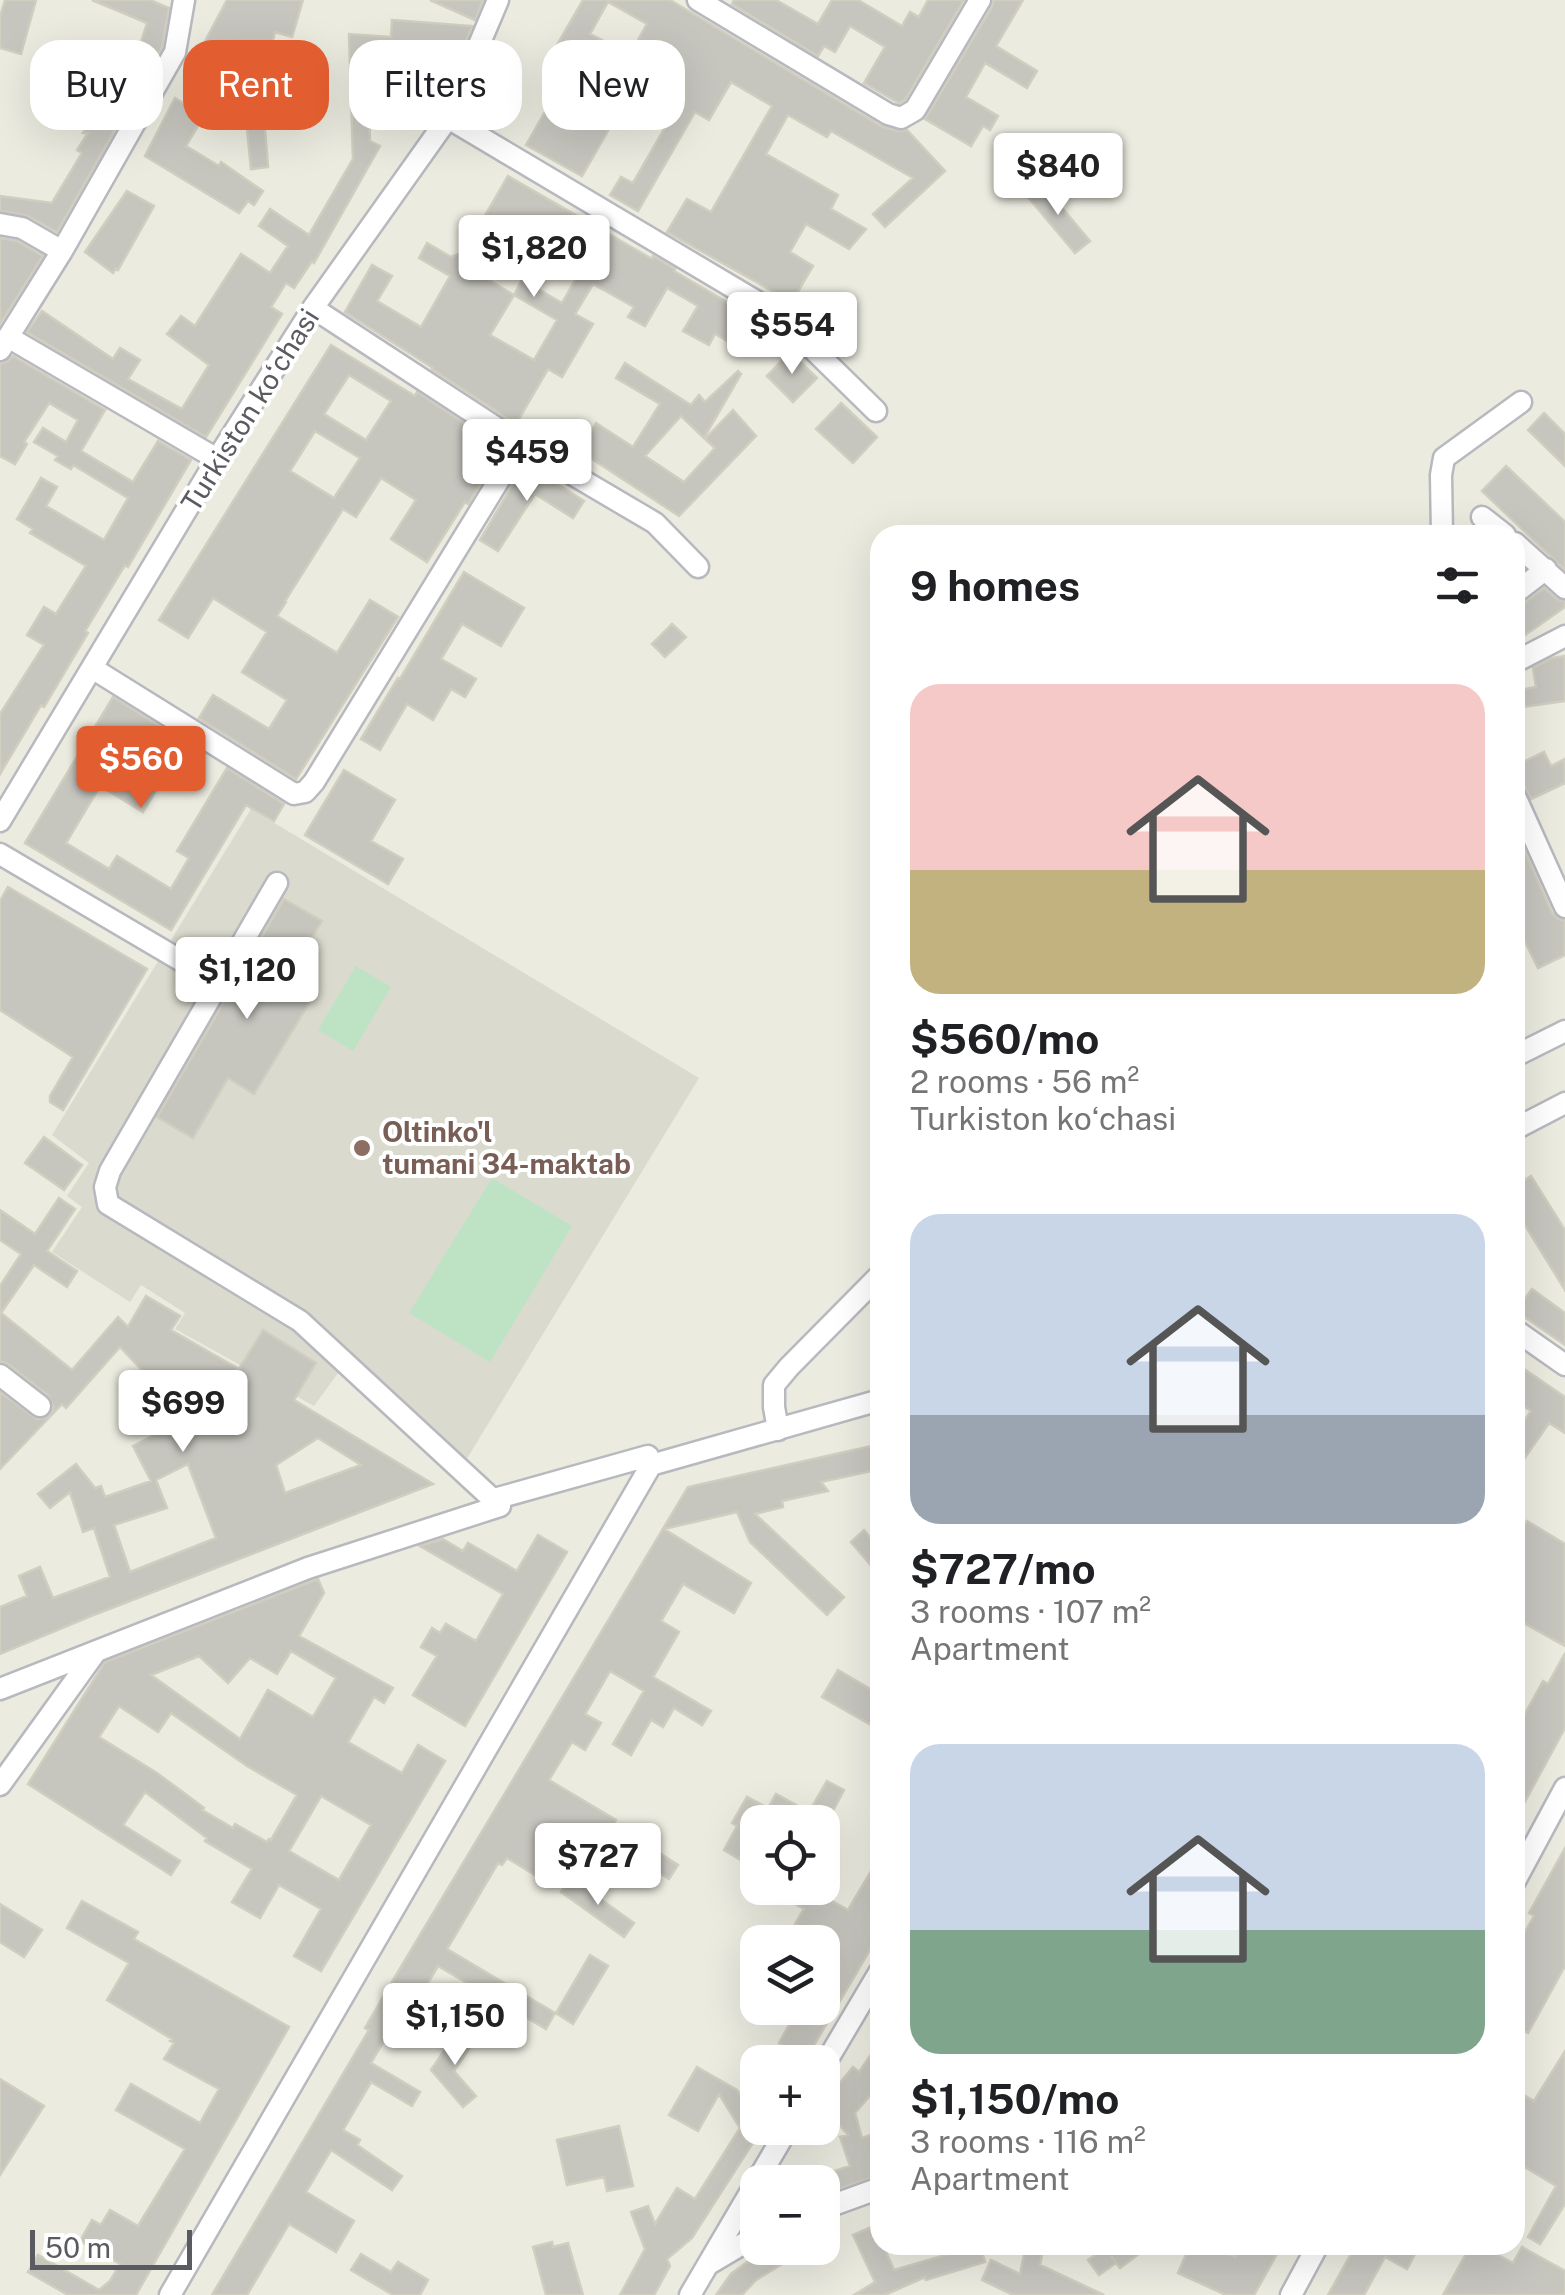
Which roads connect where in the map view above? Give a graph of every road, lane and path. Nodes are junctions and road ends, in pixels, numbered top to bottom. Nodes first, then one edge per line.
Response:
1 (184, 0) edge
2 (498, 0) edge
3 (980, 0) edge
4 (711, 3) edge
5 (481, 40) edge
6 (439, 130) edge
7 (468, 130) edge
8 (0, 224) edge
9 (62, 250) junction
10 (313, 308) junction
11 (4, 343) edge
12 (1521, 402) dead end
13 (876, 412) dead end
14 (521, 444) junction
15 (217, 459) junction
16 (1482, 517) dead end
17 (1442, 525) edge
18 (1492, 525) edge
19 (1525, 552) edge
20 (698, 567) dead end
21 (1546, 569) junction
22 (1525, 585) edge
23 (1565, 588) edge
24 (1565, 636) edge
25 (1525, 657) edge
26 (92, 668) junction
27 (1525, 818) edge
28 (0, 821) edge
29 (0, 854) edge
30 (277, 883) dead end
31 (1565, 907) edge
32 (219, 983) junction
33 (1565, 1030) edge
34 (1525, 1051) edge
35 (1565, 1103) edge
36 (1525, 1125) edge
37 (870, 1285) edge
38 (1525, 1337) edge
39 (1565, 1366) edge
40 (0, 1375) edge
41 (870, 1403) edge
42 (40, 1406) dead end
43 (778, 1430) junction
44 (650, 1465) junction
45 (500, 1506) junction
46 (96, 1652) junction
47 (0, 1689) edge
48 (0, 1785) edge
49 (1565, 1788) edge
50 (1525, 1862) edge
51 (870, 1988) edge
52 (836, 2045) edge
53 (778, 2145) edge
54 (870, 2192) edge
55 (840, 2202) edge
56 (740, 2246) edge
57 (1313, 2255) edge
58 (707, 2265) junction
59 (170, 2295) edge
60 (690, 2295) edge
61 (1291, 2295) edge

1 - 9 street
2 - 5 street, Turkiston koʻchasi
3 - 4 street
6 - 10 street, Turkiston koʻchasi
7 - 13 street
8 - 9 street
9 - 11 street
10 - 14 street
10 - 15 street, Turkiston koʻchasi
11 - 15 street
12 - 17 street
14 - 20 street
14 - 26 street
15 - 26 street, Turkiston koʻchasi
16 - 18 street
19 - 21 street
21 - 22 street
21 - 23 street
24 - 25 street
26 - 28 street, Turkiston koʻchasi
27 - 31 street
29 - 32 street
30 - 32 street
32 - 45 street
33 - 34 street
35 - 36 street
37 - 43 street
38 - 39 street
40 - 42 street
41 - 43 street
43 - 44 street
44 - 45 street
44 - 59 street
45 - 46 street
46 - 47 street
46 - 48 street
49 - 50 street
51 - 52 street
53 - 58 street
54 - 55 street
56 - 58 street
57 - 61 street
58 - 60 street

